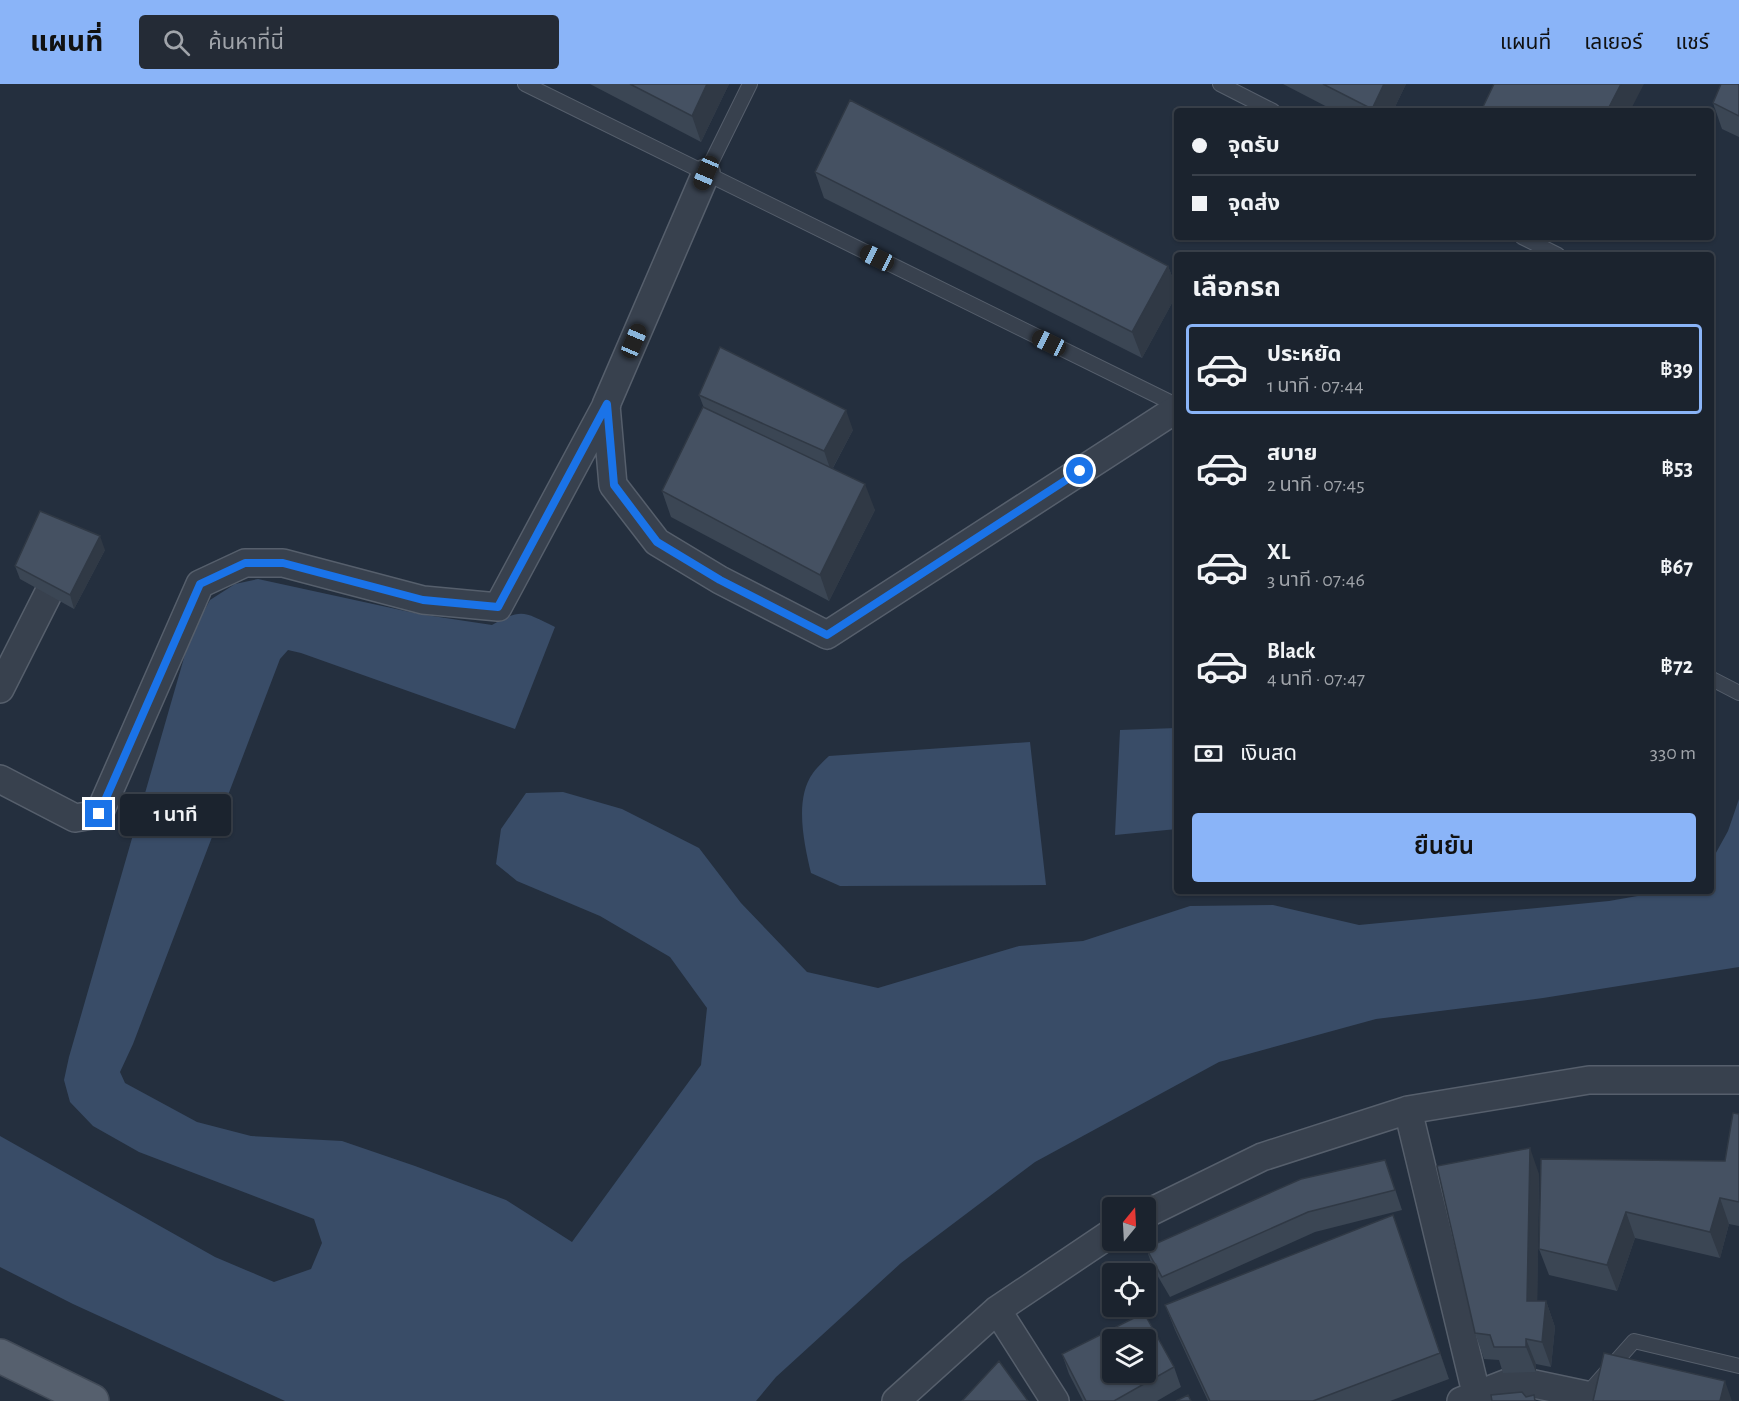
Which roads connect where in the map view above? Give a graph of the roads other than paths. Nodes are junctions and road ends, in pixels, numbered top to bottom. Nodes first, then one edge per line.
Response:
1 (525, 84) edge
2 (750, 84) edge
3 (1220, 84) edge
4 (1267, 108) edge
5 (706, 173) junction
6 (1528, 240) edge
7 (1552, 252) edge
8 (607, 404) junction
9 (1174, 405) edge
10 (1174, 410) edge
11 (48, 594) edge
12 (1714, 680) edge
13 (0, 689) edge
14 (1739, 693) edge
15 (0, 779) edge
16 (1739, 1080) edge
17 (1408, 1110) junction
18 (1156, 1209) edge
19 (1102, 1239) edge
20 (997, 1310) junction
21 (0, 1356) edge
22 (1739, 1366) edge
23 (1585, 1398) edge
24 (1472, 1399) edge
25 (92, 1401) edge
26 (896, 1401) edge
27 (1055, 1401) edge

1 - 5 lane
2 - 5 lane
3 - 4 lane
5 - 8 street
5 - 9 lane
6 - 7 lane
8 - 10 street
8 - 15 street
11 - 13 street
12 - 14 lane
16 - 17 street
17 - 18 street
17 - 24 street
19 - 20 street
20 - 26 street
20 - 27 street
21 - 25 main road
22 - 23 lane
23 - 24 street

